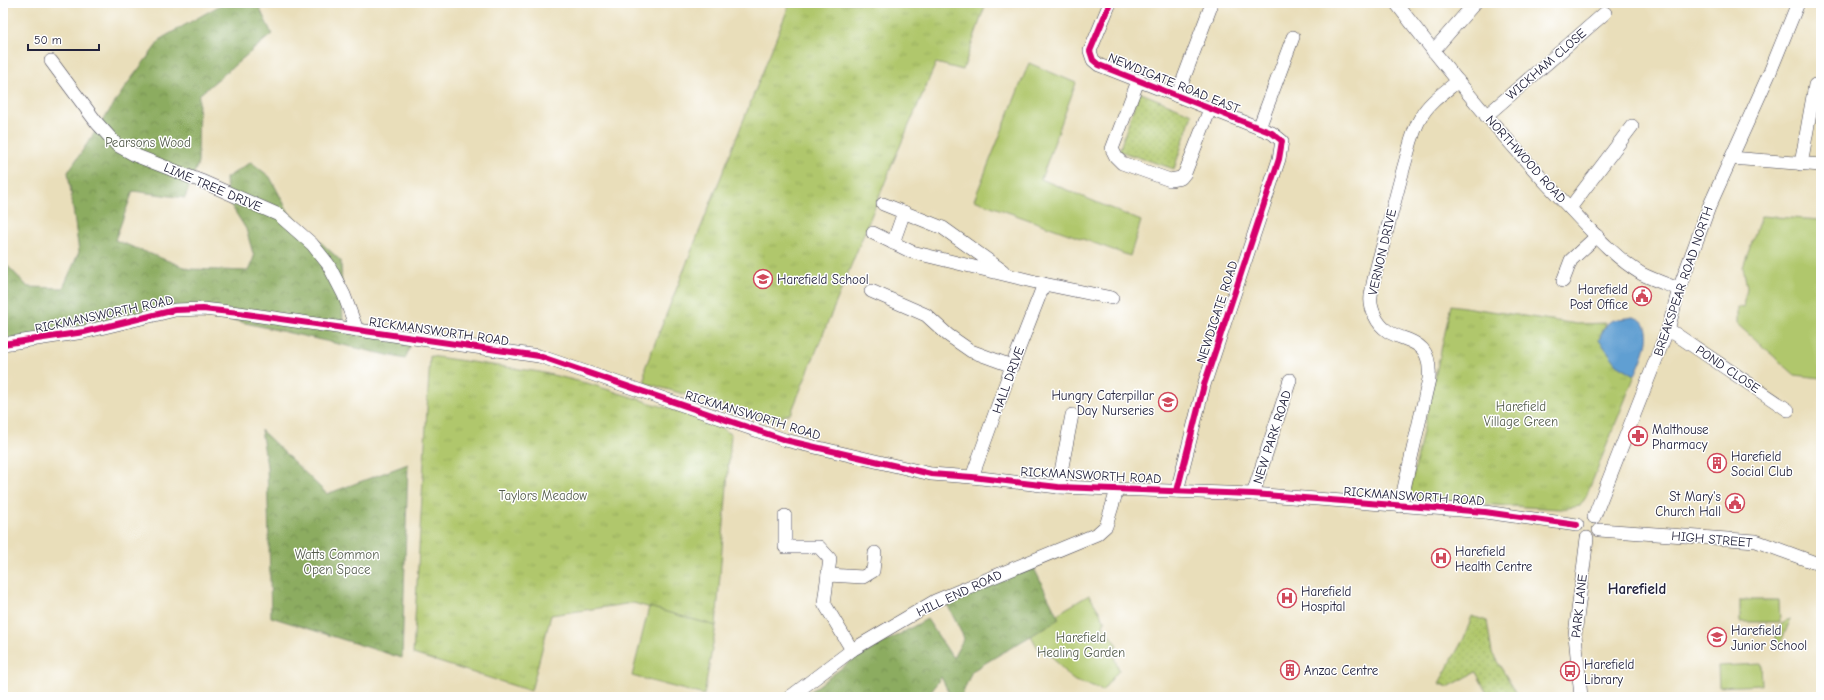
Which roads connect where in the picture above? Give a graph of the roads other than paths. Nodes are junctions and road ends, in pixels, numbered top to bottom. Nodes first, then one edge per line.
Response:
1 (1110, 3) edge
2 (1396, 3) edge
3 (1475, 3) edge
4 (1798, 3) edge
5 (1211, 6) dead end
6 (1605, 13) dead end
7 (1293, 37) dead end
8 (1433, 51) junction
9 (51, 61) dead end
10 (1138, 81) junction
11 (1458, 81) junction
12 (1816, 85) dead end
13 (1177, 96) junction
14 (1210, 109) junction
15 (1486, 116) junction
16 (1632, 126) dead end
17 (1258, 128) junction
18 (1282, 141) joint
19 (1731, 158) junction
20 (1801, 164) junction
21 (1821, 165) edge
22 (883, 204) dead end
23 (1570, 208) junction
24 (904, 212) junction
25 (873, 233) dead end
26 (1597, 236) junction
27 (893, 243) junction
28 (1010, 276) junction
29 (1563, 281) dead end
30 (1044, 284) junction
31 (1679, 289) junction
32 (871, 290) dead end
33 (1112, 298) dead end
34 (1668, 329) junction
35 (356, 330) junction
36 (3, 344) edge
37 (1012, 366) junction
38 (1290, 380) dead end
39 (1788, 410) dead end
40 (1072, 415) dead end
41 (972, 477) junction
42 (1058, 487) junction
43 (1117, 490) junction
44 (1177, 491) junction
45 (1253, 494) junction
46 (1400, 506) junction
47 (785, 516) dead end
48 (1594, 517) junction
49 (1577, 525) junction
50 (1599, 530) junction
51 (1587, 538) junction
52 (875, 553) dead end
53 (1821, 565) edge
54 (828, 575) junction
55 (852, 650) junction
56 (790, 697) edge
57 (1581, 697) edge

1 - 10 street, NEWDIGATE ROAD EAST
2 - 8 street, NORTHWOOD ROAD
3 - 8 street
4 - 19 street, BREAKSPEAR ROAD NORTH
5 - 13 street
6 - 15 street, WICKHAM CLOSE
7 - 17 street
8 - 11 street, NORTHWOOD ROAD
9 - 35 street, LIME TREE DRIVE
10 - 13 street, NEWDIGATE ROAD EAST
10 - 14 street
11 - 15 street, NORTHWOOD ROAD
11 - 46 street, VERNON DRIVE
12 - 20 street
13 - 14 street, NEWDIGATE ROAD EAST
14 - 17 street, NEWDIGATE ROAD EAST
15 - 23 street, NORTHWOOD ROAD
16 - 23 street
17 - 18 street, NEWDIGATE ROAD EAST
18 - 44 street, NEWDIGATE ROAD
19 - 20 street
19 - 31 street, BREAKSPEAR ROAD NORTH
20 - 21 street
22 - 24 street
23 - 26 street, NORTHWOOD ROAD
24 - 27 street
24 - 28 street
25 - 27 street
26 - 29 street
26 - 31 street, NORTHWOOD ROAD
27 - 28 street
28 - 30 street
30 - 33 street
30 - 37 street, HALL DRIVE
31 - 34 street, BREAKSPEAR ROAD NORTH
32 - 37 street
34 - 39 street, POND CLOSE
34 - 48 street, BREAKSPEAR ROAD NORTH
35 - 36 street, RICKMANSWORTH ROAD
35 - 41 street, RICKMANSWORTH ROAD
37 - 41 street, HALL DRIVE
38 - 45 street, NEW PARK ROAD
40 - 42 street
41 - 42 street, RICKMANSWORTH ROAD
42 - 43 street, RICKMANSWORTH ROAD
43 - 44 street, RICKMANSWORTH ROAD
43 - 55 street, HILL END ROAD
44 - 45 street, RICKMANSWORTH ROAD
45 - 46 street, RICKMANSWORTH ROAD
46 - 49 street, RICKMANSWORTH ROAD
47 - 54 street
48 - 49 street
48 - 50 street
49 - 51 street
50 - 51 street
50 - 53 street, HIGH STREET
51 - 57 street, PARK LANE
52 - 54 street
54 - 55 street
55 - 56 street, HILL END ROAD

